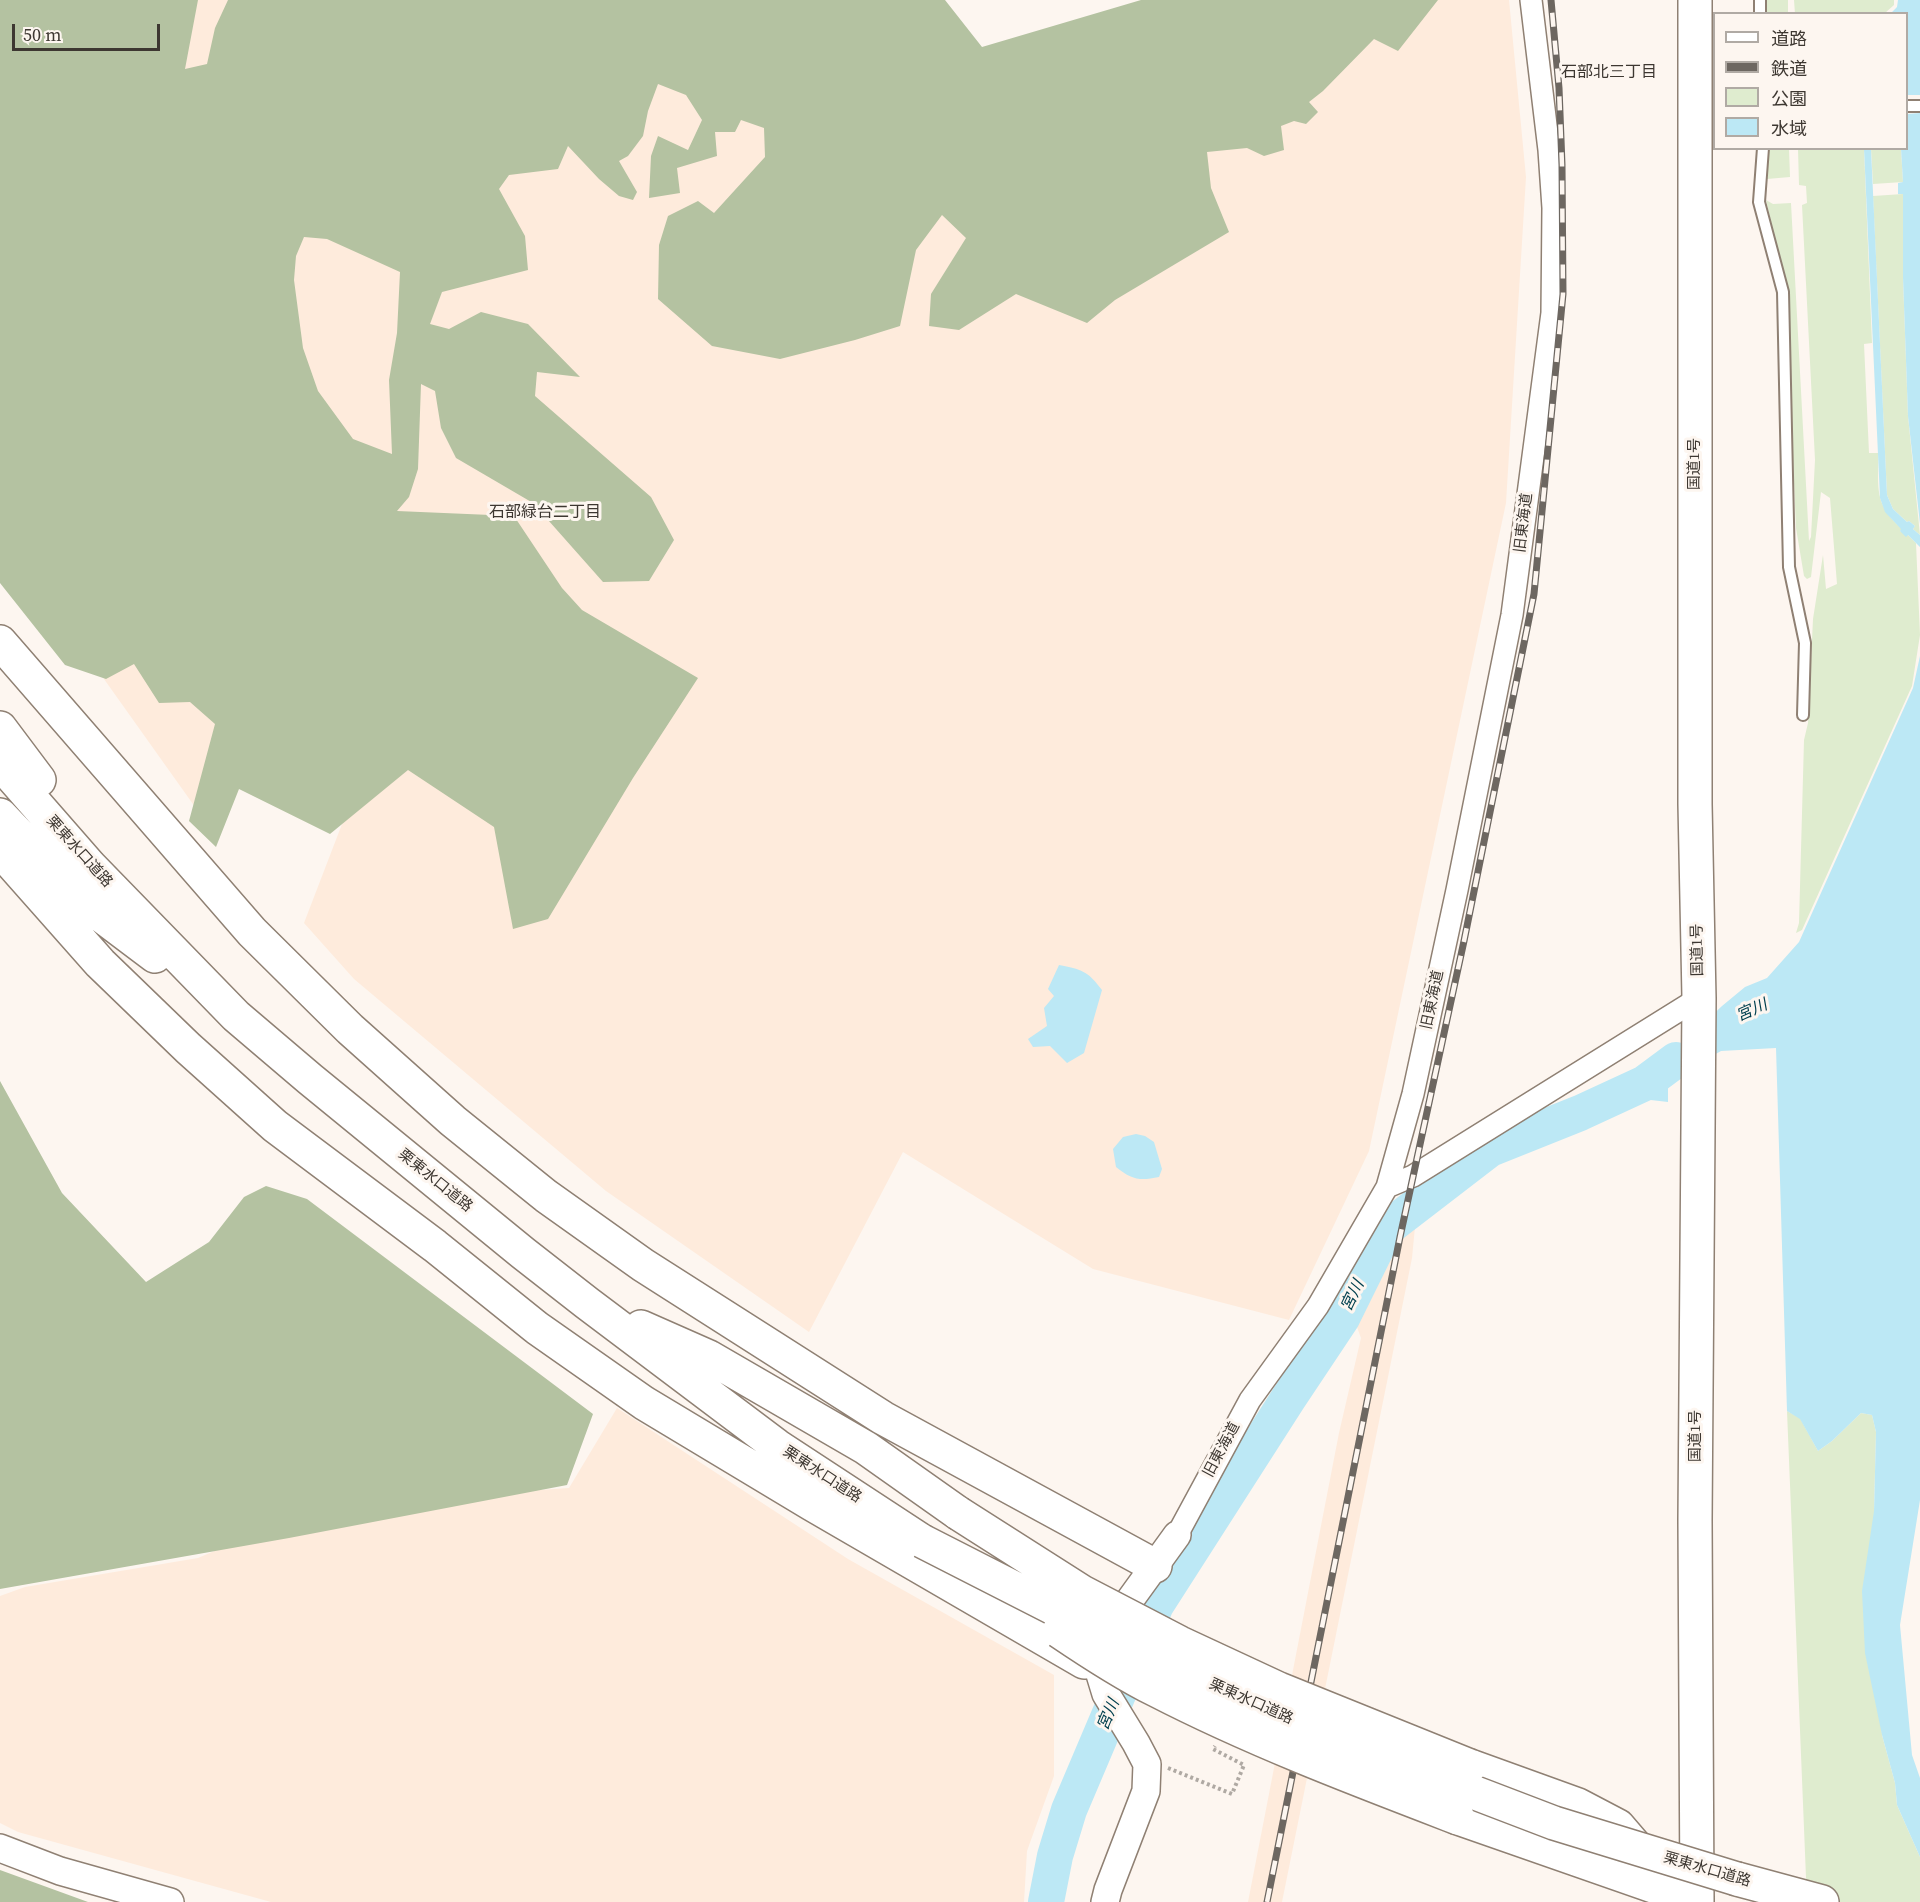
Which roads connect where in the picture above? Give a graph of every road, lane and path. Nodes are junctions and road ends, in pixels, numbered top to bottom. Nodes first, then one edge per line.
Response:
1 (1531, 0) edge
2 (1695, 0) edge
3 (1763, 150) edge
4 (0, 642) edge
5 (1803, 715) dead end
6 (0, 728) edge
7 (0, 763) edge
8 (0, 815) edge
9 (0, 850) edge
10 (1699, 1008) junction
11 (236, 1016) junction
12 (1387, 1188) junction
13 (588, 1303) junction
14 (1177, 1535) joint
15 (922, 1541) junction
16 (1155, 1566) junction
17 (1102, 1682) junction
18 (1213, 1749) dead end
19 (1168, 1768) dead end
20 (0, 1848) edge
21 (1699, 1901) edge
22 (170, 1902) edge
23 (1105, 1902) edge
24 (1822, 1902) edge

1 - 12 street, 旧東海道
2 - 10 highway, 国道1号
3 - 5 lane
4 - 16 highway
6 - 11 highway
7 - 11 highway, 栗東水口道路
8 - 11 highway
9 - 17 highway
10 - 12 street
10 - 21 highway, 国道1号
11 - 13 highway, 栗東水口道路
12 - 14 street, 旧東海道
13 - 15 highway, 栗東水口道路
13 - 21 highway, bridge
14 - 16 street, 旧東海道
15 - 21 highway, bridge
15 - 24 highway, 栗東水口道路, bridge
16 - 17 street, 旧東海道
17 - 23 street
18 - 19 path
20 - 22 street

